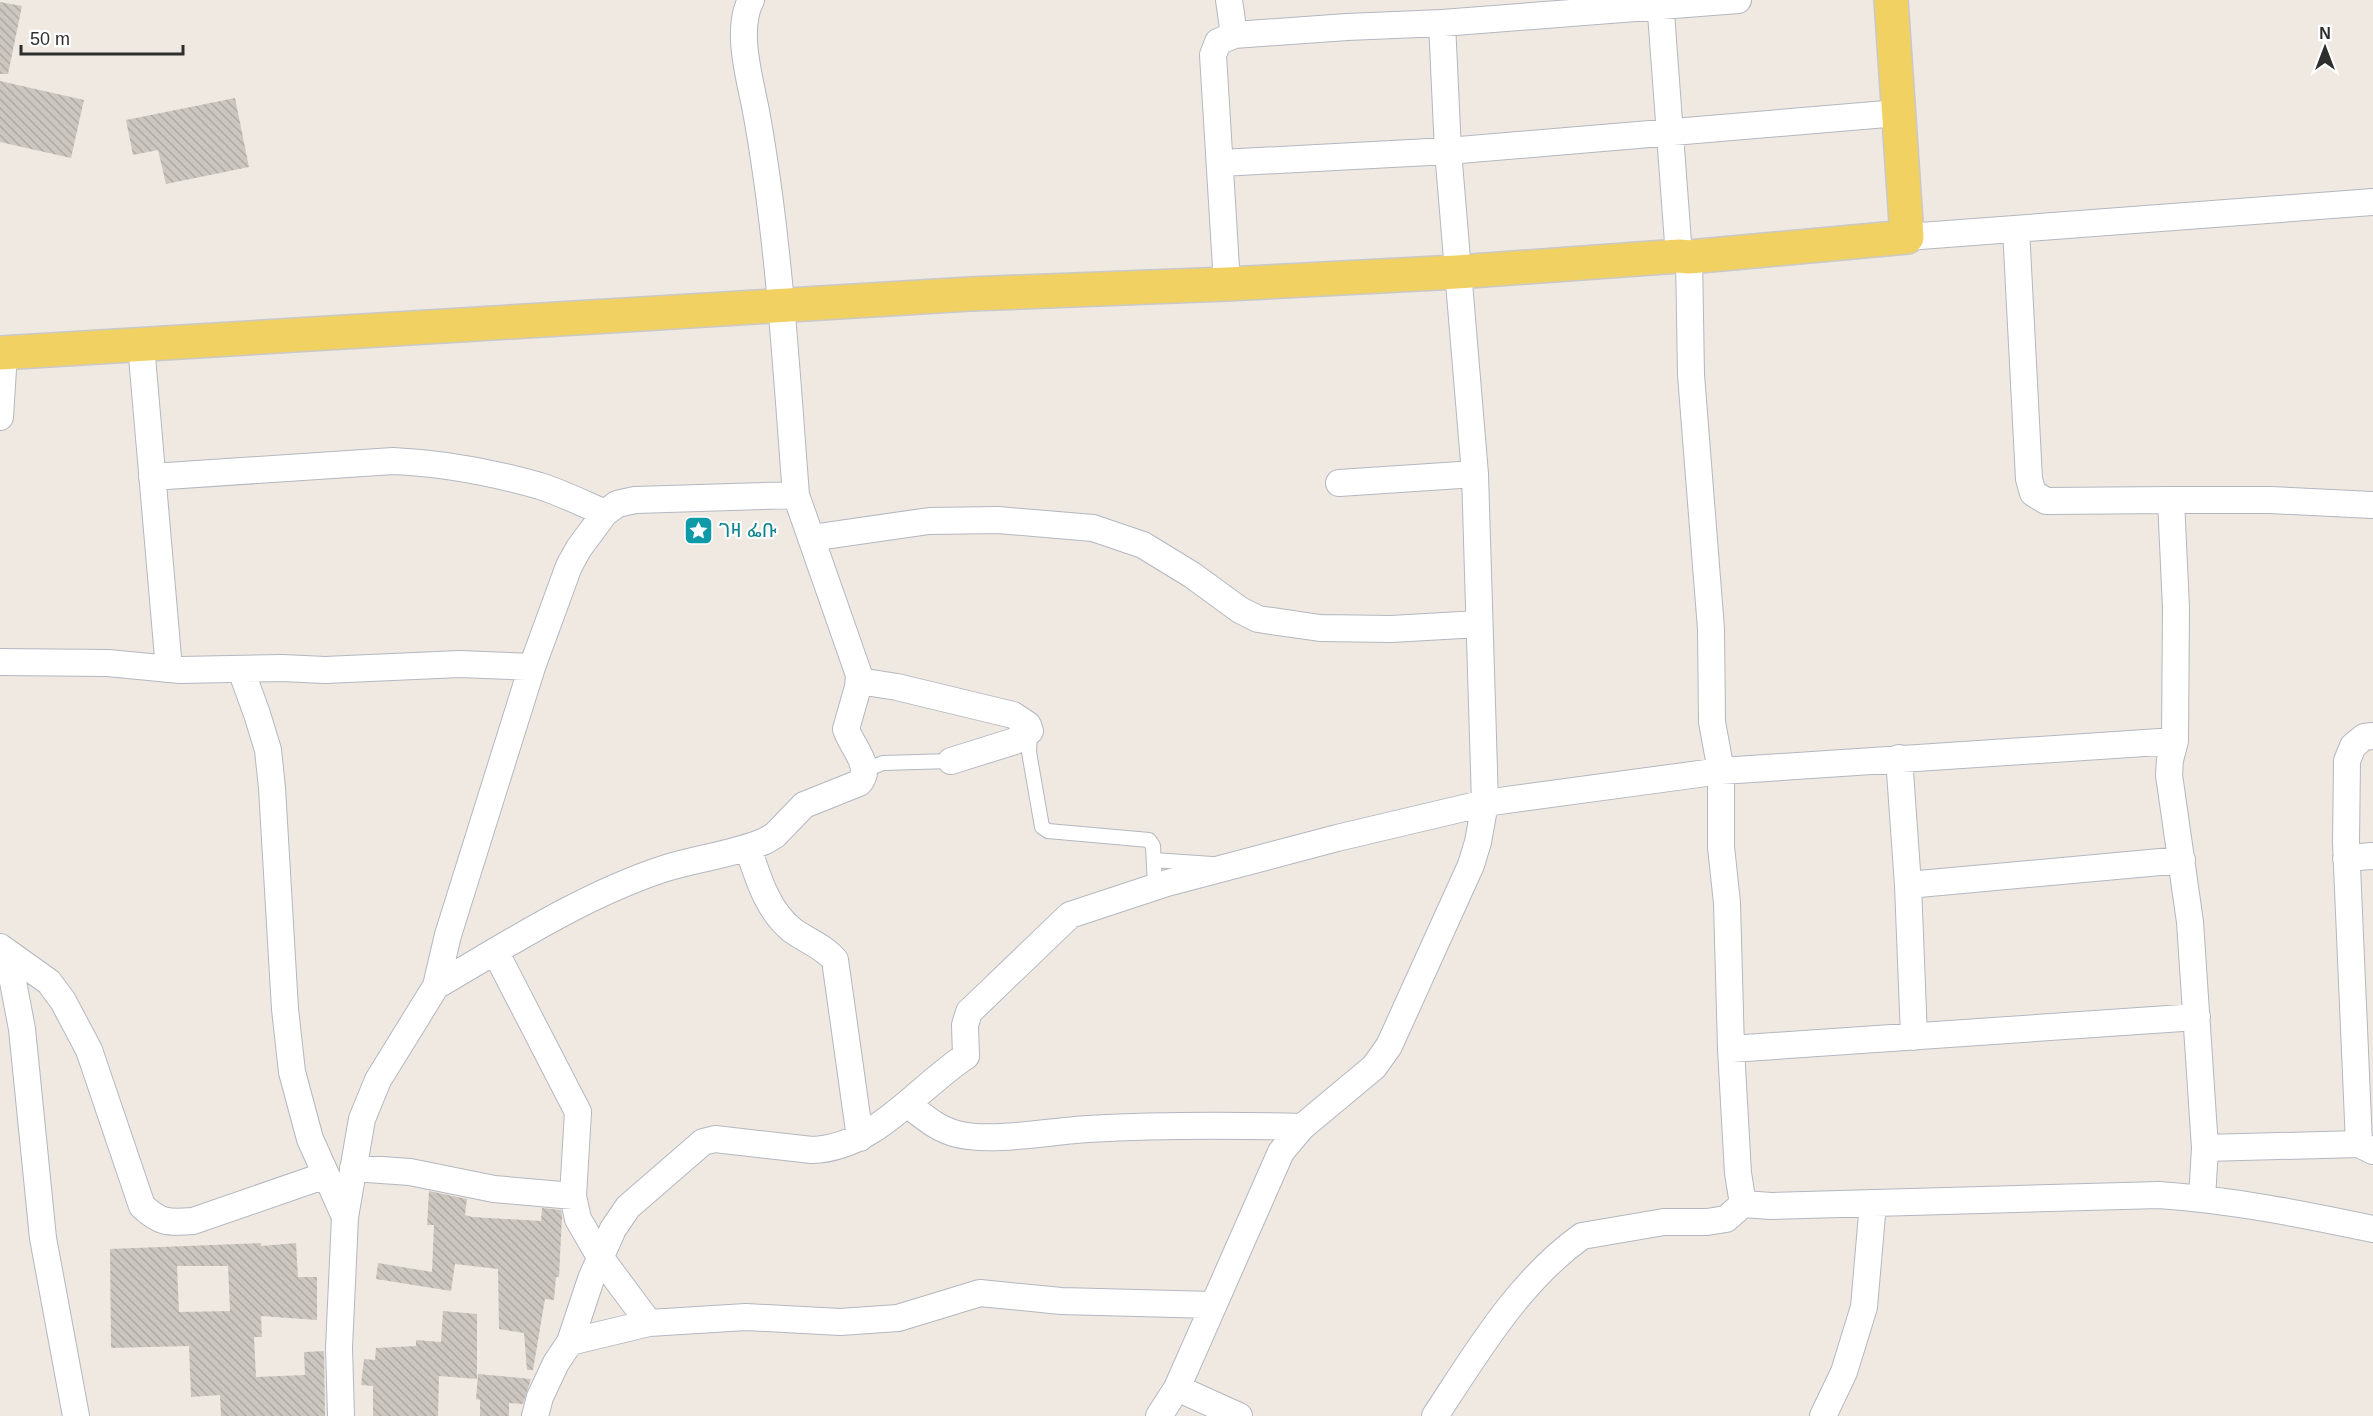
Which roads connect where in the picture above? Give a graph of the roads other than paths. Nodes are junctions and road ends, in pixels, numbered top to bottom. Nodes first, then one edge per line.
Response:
1 (751, 0) edge
2 (1229, 0) edge
3 (1738, 0) edge
4 (1891, 0) edge
5 (1660, 3) edge
6 (1442, 23) junction
7 (1234, 35) junction
8 (1898, 112) junction
9 (1669, 131) junction
10 (1448, 151) junction
11 (1221, 163) junction
12 (2373, 202) edge
13 (2016, 229) junction
14 (1907, 237) junction
15 (1684, 256) junction
16 (1457, 272) junction
17 (1227, 284) junction
18 (781, 306) junction
19 (141, 345) junction
20 (2, 353) edge
21 (0, 417) edge
22 (1475, 474) junction
23 (153, 477) junction
24 (1339, 483) dead end
25 (796, 495) junction
26 (2171, 500) junction
27 (2373, 505) edge
28 (605, 513) junction
29 (811, 538) junction
30 (1479, 624) junction
31 (0, 662) edge
32 (532, 667) junction
33 (168, 669) junction
34 (241, 670) junction
35 (859, 681) junction
36 (1030, 731) junction
37 (2373, 736) edge
38 (2175, 741) junction
39 (1899, 758) junction
40 (951, 761) joint
41 (866, 770) junction
42 (1721, 771) junction
43 (1485, 803) junction
44 (748, 848) junction
45 (2373, 856) edge
46 (2346, 858) junction
47 (1154, 860) junction
48 (2182, 860) junction
49 (1232, 866) junction
50 (1908, 885) junction
51 (1155, 887) junction
52 (0, 947) edge
53 (495, 951) junction
54 (436, 986) junction
55 (2197, 1017) junction
56 (1914, 1037) junction
57 (1731, 1049) junction
58 (907, 1104) junction
59 (1302, 1127) junction
60 (860, 1138) junction
61 (2205, 1148) junction
62 (2366, 1148) edge
63 (353, 1168) junction
64 (326, 1175) junction
65 (573, 1196) junction
66 (2202, 1198) junction
67 (1873, 1203) junction
68 (1743, 1204) junction
69 (345, 1216) junction
70 (2373, 1229) edge
71 (600, 1257) junction
72 (1213, 1305) junction
73 (649, 1323) junction
74 (570, 1342) junction
75 (1177, 1388) junction
76 (76, 1416) edge
77 (341, 1416) edge
78 (535, 1416) edge
79 (1159, 1416) edge
80 (1239, 1416) edge
81 (1435, 1416) edge
82 (1823, 1416) edge

1 - 18 street
2 - 7 street
3 - 5 street
4 - 8 main road
5 - 6 street
5 - 9 street
6 - 7 street
6 - 10 street
7 - 11 street
8 - 9 street
8 - 14 main road
9 - 10 street
9 - 15 street
10 - 11 street
10 - 16 street
11 - 17 street
12 - 13 street
13 - 14 street
13 - 26 street
14 - 15 main road
15 - 16 main road
15 - 42 street
16 - 17 main road
16 - 22 street
17 - 18 main road
18 - 19 main road
18 - 25 street
19 - 20 main road
19 - 23 street
20 - 21 street
22 - 24 street
22 - 30 street
23 - 28 street
23 - 33 street
25 - 28 street
25 - 29 street
26 - 27 street
26 - 38 street
28 - 32 street
29 - 30 street
29 - 35 street
30 - 43 street
31 - 33 street
32 - 34 street
32 - 54 street
33 - 34 street
34 - 64 street
35 - 36 street
35 - 41 street
36 - 40 street
36 - 47 lane
37 - 46 street
38 - 39 street
38 - 48 street
39 - 42 street
39 - 50 street
40 - 41 lane
41 - 44 street
42 - 43 street
42 - 57 street
43 - 49 street
43 - 59 street
44 - 53 street
44 - 60 street
45 - 46 street
46 - 62 street
47 - 49 lane
47 - 51 lane
48 - 50 street
48 - 55 street
49 - 51 street
50 - 56 street
51 - 58 street
52 - 64 street
52 - 76 street
53 - 54 street
53 - 65 street
54 - 63 street
55 - 56 street
55 - 61 street
56 - 57 street
57 - 68 street
58 - 59 street
58 - 60 street
59 - 72 street
60 - 71 street
61 - 62 street
61 - 66 street
63 - 65 street
63 - 69 street
64 - 69 street
65 - 71 street
66 - 67 street
66 - 70 street
67 - 68 street
67 - 82 street
68 - 81 street
69 - 77 street
71 - 73 street
71 - 74 street
72 - 73 street
72 - 75 street
73 - 74 street
74 - 78 street
75 - 79 street
75 - 80 street

